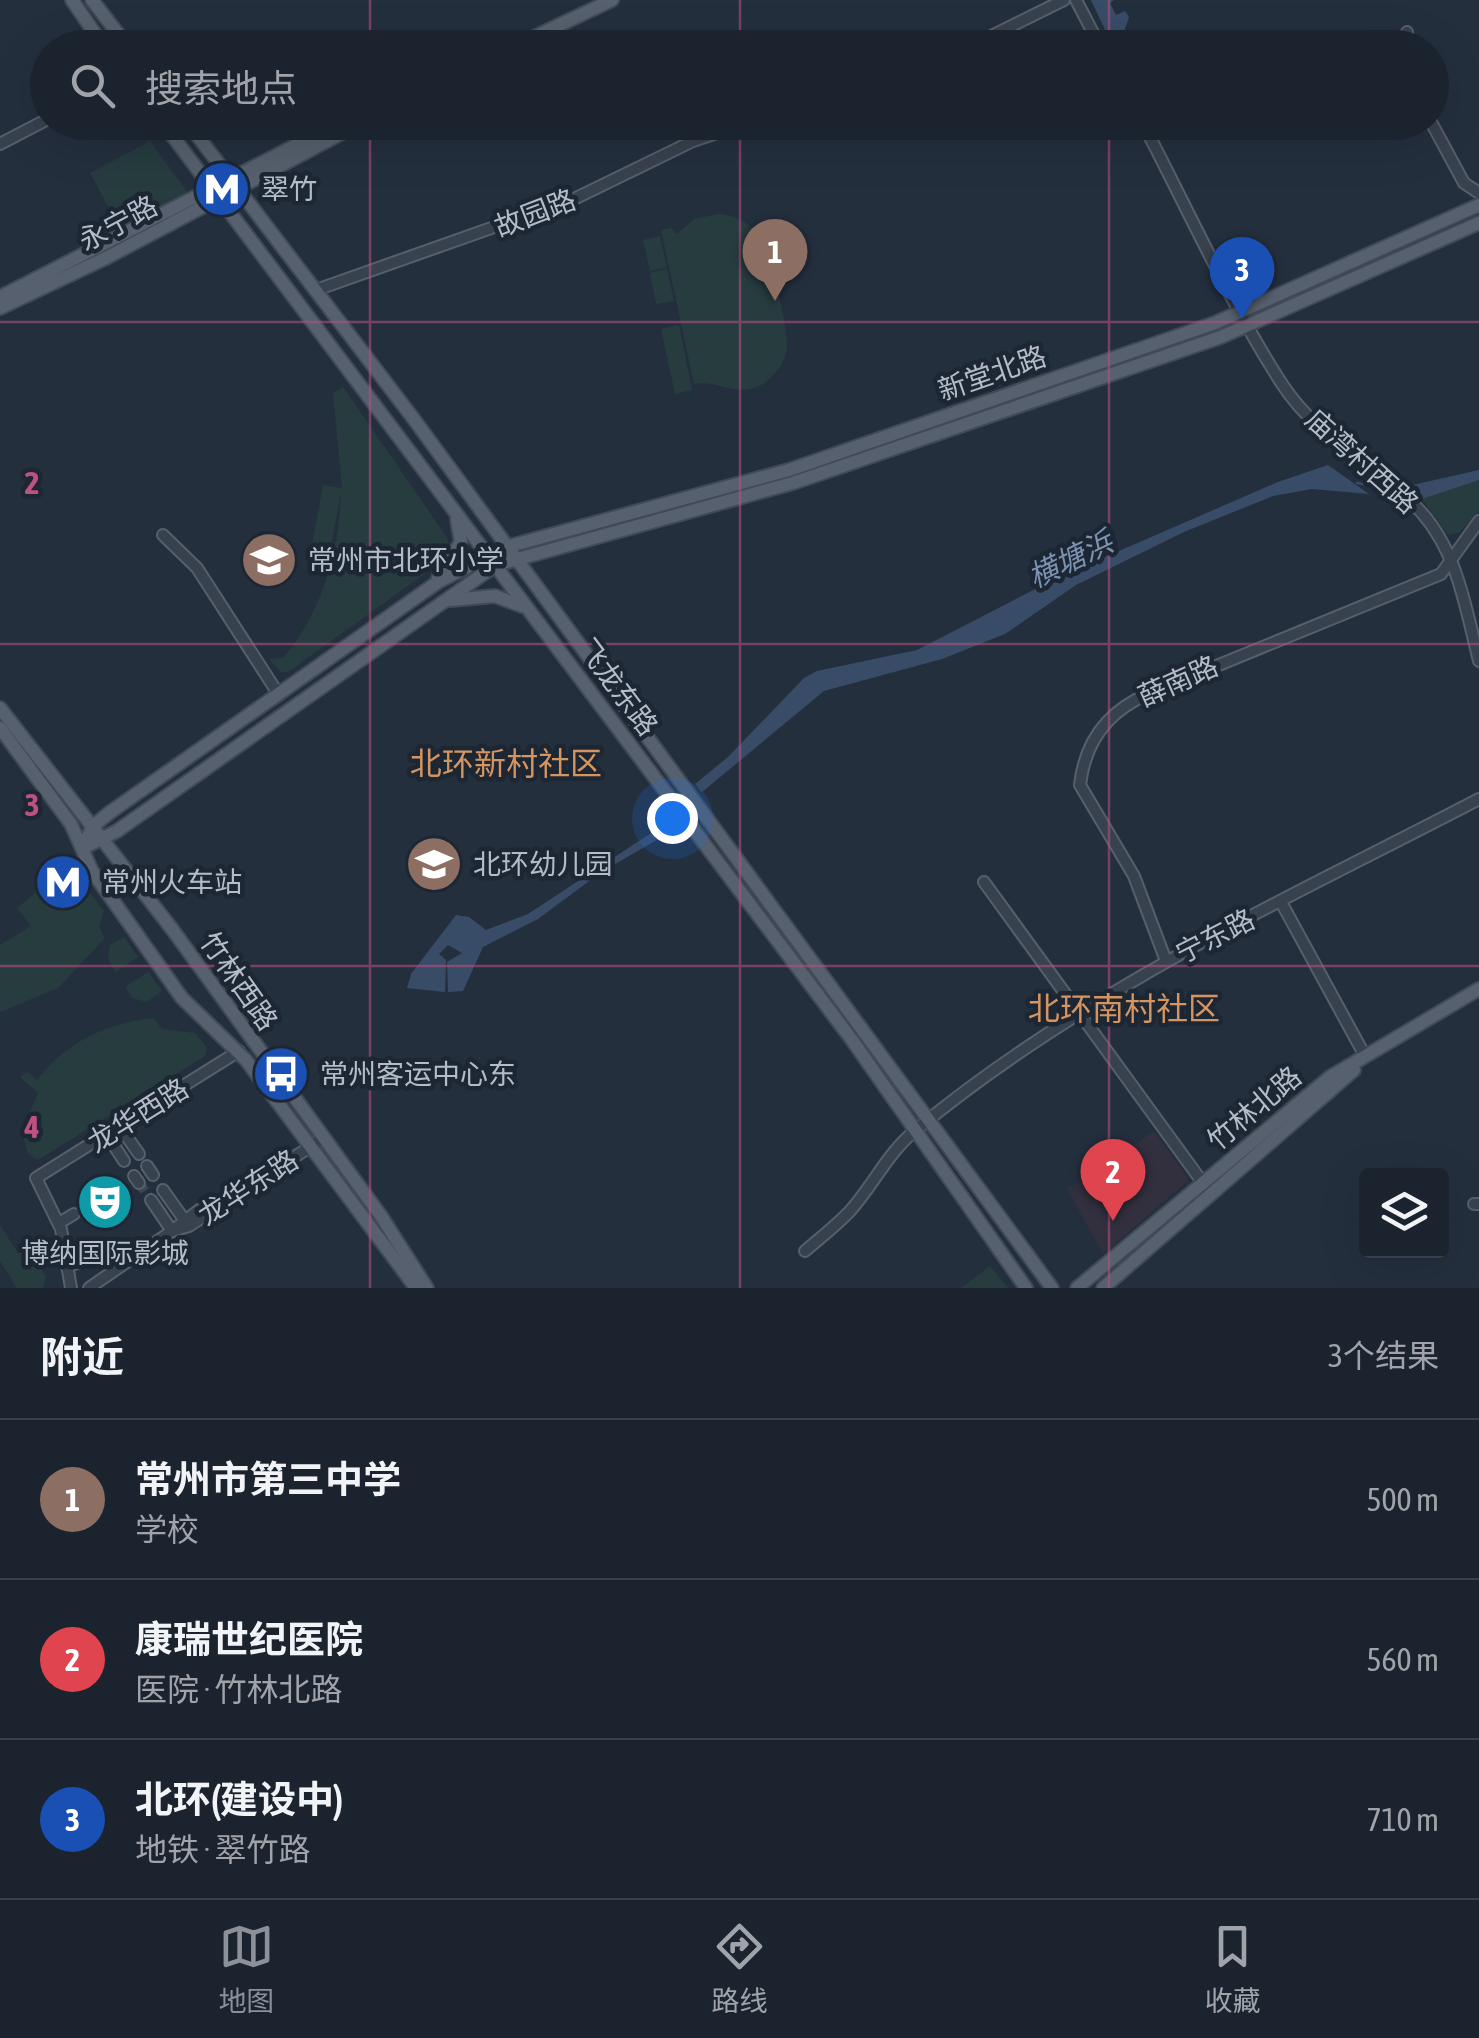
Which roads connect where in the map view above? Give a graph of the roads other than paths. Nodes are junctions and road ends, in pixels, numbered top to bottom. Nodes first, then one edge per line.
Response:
1 (72, 0) edge
2 (92, 0) edge
3 (612, 0) edge
4 (1064, 0) edge
5 (1076, 0) edge
6 (92, 30) edge
7 (114, 30) edge
8 (549, 30) edge
9 (1003, 30) edge
10 (1092, 30) edge
11 (30, 128) edge
12 (176, 140) edge
13 (201, 140) edge
14 (310, 140) edge
15 (326, 140) edge
16 (695, 140) edge
17 (1152, 140) edge
18 (1440, 140) edge
19 (0, 144) edge
20 (235, 184) junction
21 (215, 192) junction
22 (1479, 193) edge
23 (1479, 205) edge
24 (1479, 223) edge
25 (316, 290) junction
26 (0, 297) edge
27 (0, 308) edge
28 (1242, 310) junction
29 (1249, 324) junction
30 (447, 501) junction
31 (1479, 521) edge
32 (163, 535) dead end
33 (510, 553) junction
34 (491, 559) junction
35 (1450, 560) junction
36 (430, 587) junction
37 (442, 602) junction
38 (528, 610) junction
39 (1479, 661) edge
40 (279, 695) junction
41 (0, 708) edge
42 (0, 728) edge
43 (1479, 799) edge
44 (92, 826) junction
45 (100, 841) junction
46 (82, 848) junction
47 (984, 882) dead end
48 (1281, 902) junction
49 (1166, 961) junction
50 (1479, 989) edge
51 (1479, 999) edge
52 (1079, 1013) junction
53 (239, 1051) junction
54 (1364, 1054) junction
55 (928, 1120) junction
56 (120, 1128) junction
57 (915, 1130) junction
58 (108, 1135) junction
59 (314, 1141) junction
60 (138, 1154) dead end
61 (124, 1161) dead end
62 (1203, 1183) junction
63 (163, 1190) tunnel mouth
64 (151, 1200) tunnel mouth
65 (74, 1214) dead end
66 (59, 1223) junction
67 (187, 1223) junction
68 (172, 1231) junction
69 (805, 1251) dead end
70 (101, 1253) dead end
71 (66, 1266) junction
72 (71, 1288) edge
73 (90, 1288) edge
74 (416, 1288) edge
75 (427, 1288) edge
76 (1026, 1288) edge
77 (1052, 1288) edge
78 (1077, 1288) edge
79 (1102, 1288) edge

1 - 6 main road
2 - 7 main road
3 - 8 main road
4 - 9 street
5 - 10 street
11 - 19 street
12 - 21 main road, 飞龙东路
13 - 20 main road, 飞龙东路
14 - 20 main road, 永宁路
15 - 20 main road, 永宁路
16 - 25 street, 故园路
17 - 28 street, 庙湾村西路
18 - 22 street
20 - 21 main road, 永宁路
20 - 25 main road, 飞龙东路
21 - 26 main road, 永宁路
21 - 27 main road, 永宁路
21 - 30 main road, 飞龙东路
23 - 28 main road, 新堂北路
24 - 29 main road, 新堂北路
25 - 33 main road, 飞龙东路
28 - 29 street, 庙湾村西路
28 - 33 main road, 新堂北路
29 - 33 main road, 新堂北路
29 - 35 street, 庙湾村西路
30 - 34 main road, 飞龙东路
30 - 36 main road
31 - 35 street, 薛南路
32 - 40 street
33 - 34 main road
33 - 55 main road, 飞龙东路
34 - 36 main road
34 - 37 main road
34 - 38 main road, 飞龙东路
35 - 39 street, 庙湾村西路
35 - 49 street, 薛南路
36 - 40 main road
37 - 38 main road
37 - 45 main road
38 - 57 main road, 飞龙东路
40 - 44 main road
41 - 44 main road, 竹林西路
42 - 46 main road, 竹林西路
43 - 48 street, 宁东路
44 - 45 main road, 竹林西路
44 - 46 main road
45 - 46 main road
45 - 59 main road, 竹林西路
46 - 53 main road, 竹林西路
47 - 52 street
48 - 49 street, 宁东路
48 - 54 street
49 - 52 street, 宁东路
50 - 54 main road, 竹林北路
51 - 79 main road, 竹林北路
52 - 55 street, 宁东路
52 - 62 street
53 - 56 street, 龙华西路
53 - 59 main road, 竹林西路
54 - 62 main road, 竹林北路
55 - 57 street, 宁东路
55 - 77 main road, 飞龙东路
56 - 58 street, 龙华西路
56 - 60 street
57 - 69 street, 宁东路
57 - 76 main road, 飞龙东路
58 - 61 street
58 - 66 street, 龙华西路
59 - 67 street, 龙华东路
59 - 74 main road, 竹林西路
59 - 75 main road, 竹林西路
62 - 78 main road, 竹林北路
63 - 67 street
64 - 68 street
65 - 66 street
66 - 71 street
67 - 68 street, 龙华东路
68 - 73 street, 龙华东路
70 - 71 street
71 - 72 street

